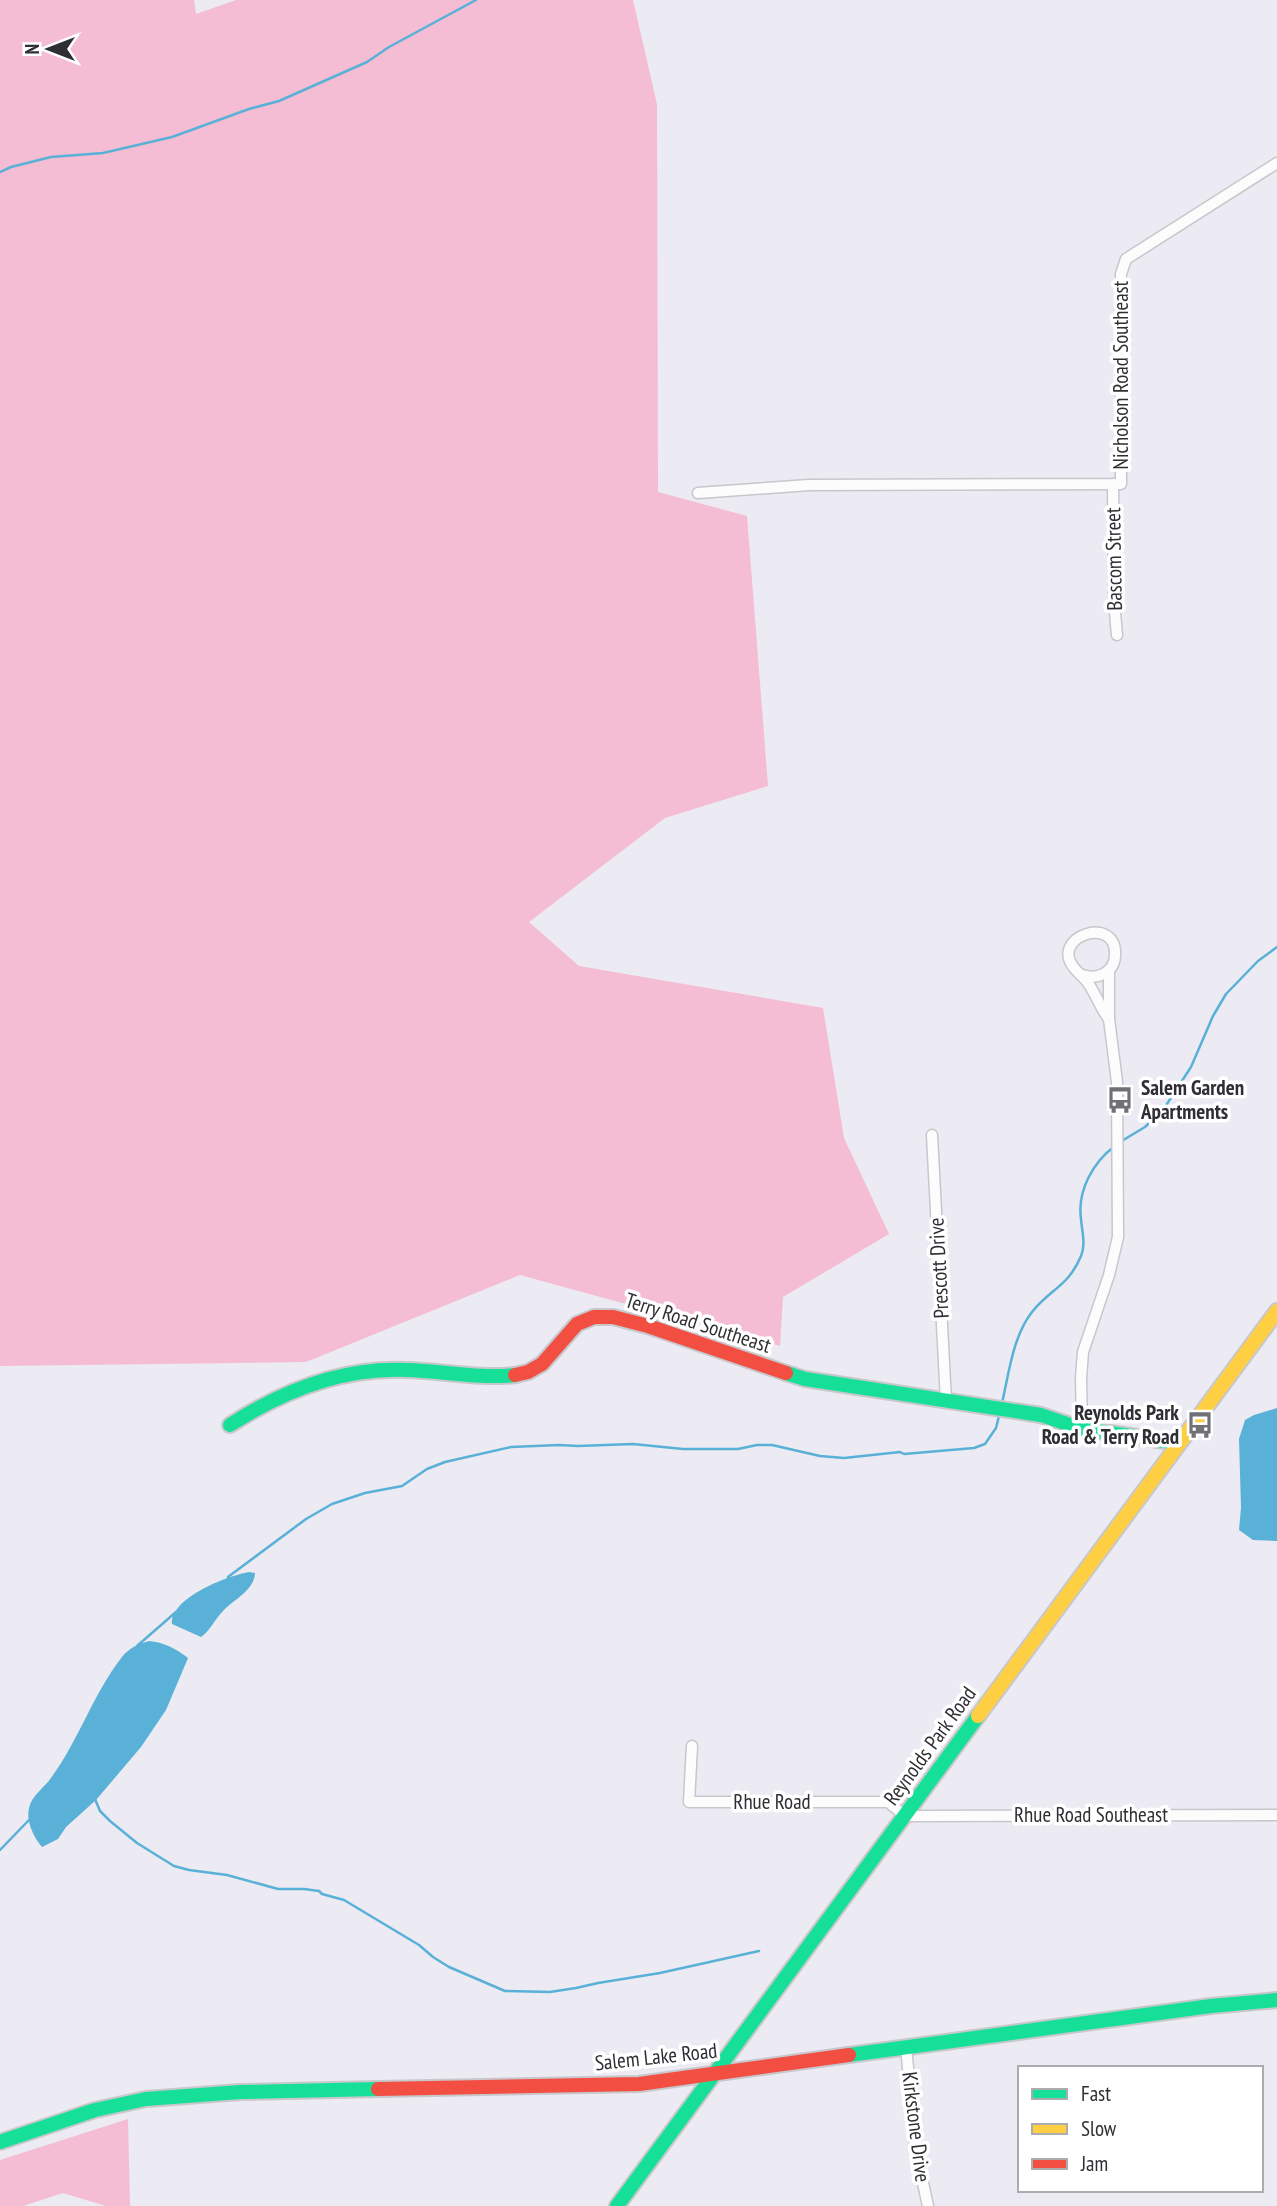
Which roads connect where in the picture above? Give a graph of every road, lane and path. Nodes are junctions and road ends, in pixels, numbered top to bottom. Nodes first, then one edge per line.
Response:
1 (1277, 163) edge
2 (1113, 484) junction
3 (698, 494) dead end
4 (1117, 635) dead end
5 (1109, 970) junction
6 (1082, 975) junction
7 (1109, 1019) junction
8 (932, 1135) dead end
9 (1277, 1311) edge
10 (946, 1401) junction
11 (230, 1425) dead end
12 (1082, 1429) junction
13 (1179, 1443) junction
14 (692, 1746) dead end
15 (1277, 1815) edge
16 (905, 1816) junction
17 (1277, 2000) edge
18 (906, 2047) junction
19 (714, 2073) junction
20 (0, 2142) edge
21 (617, 2206) edge
22 (928, 2206) edge

1 - 2 street, Nicholson Road Southeast
2 - 3 street, Nicholson Road Southeast
2 - 4 street, Bascom Street
5 - 6 street
5 - 6 street
5 - 7 street
6 - 7 street
7 - 12 street
8 - 10 street, Prescott Drive
9 - 13 street, Reynolds Park Road
10 - 11 street, Terry Road Southeast
10 - 12 street, Terry Road Southeast
12 - 13 street, Terry Road Southeast
13 - 16 street, Reynolds Park Road
14 - 16 street, Rhue Road
15 - 16 street, Rhue Road Southeast
16 - 19 street, Reynolds Park Road
17 - 18 street, Salem Lake Road
18 - 19 street, Salem Lake Road
18 - 22 street, Kirkstone Drive
19 - 20 street, Salem Lake Road
19 - 21 street, Reynolds Park Road

